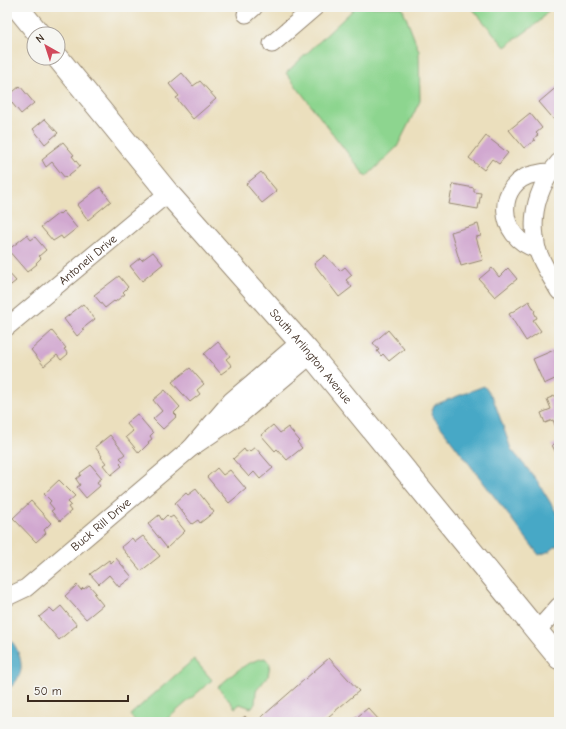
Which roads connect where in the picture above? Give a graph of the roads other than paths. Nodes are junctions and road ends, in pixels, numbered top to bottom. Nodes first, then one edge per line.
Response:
1 (315, 7) edge
2 (25, 10) edge
3 (34, 26) edge
4 (272, 44) dead end
5 (65, 66) edge
6 (555, 167) edge
7 (168, 193) junction
8 (537, 249) junction
9 (559, 291) edge
10 (7, 327) edge
11 (306, 349) junction
12 (7, 597) edge
13 (559, 606) edge
14 (537, 631) junction
15 (559, 658) edge

1 - 4 street
2 - 3 main road
5 - 7 main road, South Arlington Avenue
6 - 8 street
6 - 8 street
7 - 10 street, Antoneli Drive
7 - 11 main road, South Arlington Avenue
8 - 9 street
11 - 12 street, Buck Rill Drive
11 - 14 main road, South Arlington Avenue
13 - 14 street
14 - 15 main road, South Arlington Avenue

